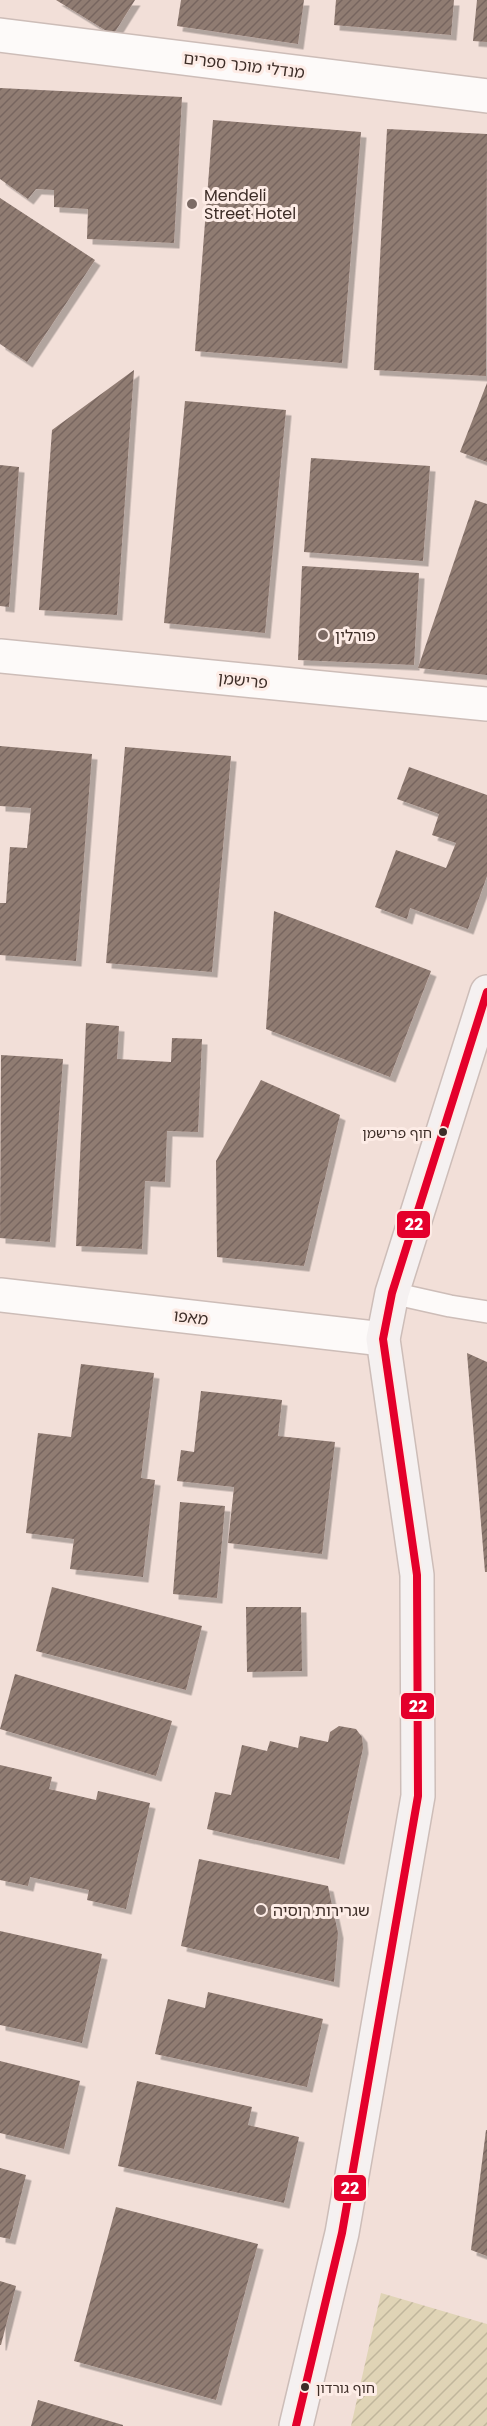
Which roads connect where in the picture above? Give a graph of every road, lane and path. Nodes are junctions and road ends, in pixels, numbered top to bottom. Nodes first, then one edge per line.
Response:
1 (0, 34) edge
2 (487, 96) edge
3 (0, 656) edge
4 (487, 704) edge
5 (487, 992) edge
6 (392, 1293) junction
7 (0, 1295) edge
8 (487, 1312) edge
9 (383, 1339) junction
10 (296, 2425) edge

1 - 2 street, מנדלי מוכר ספרים
3 - 4 street, פרישמן
5 - 6 main road
6 - 8 lane
6 - 9 main road
7 - 9 street, מאפו
9 - 10 main road

